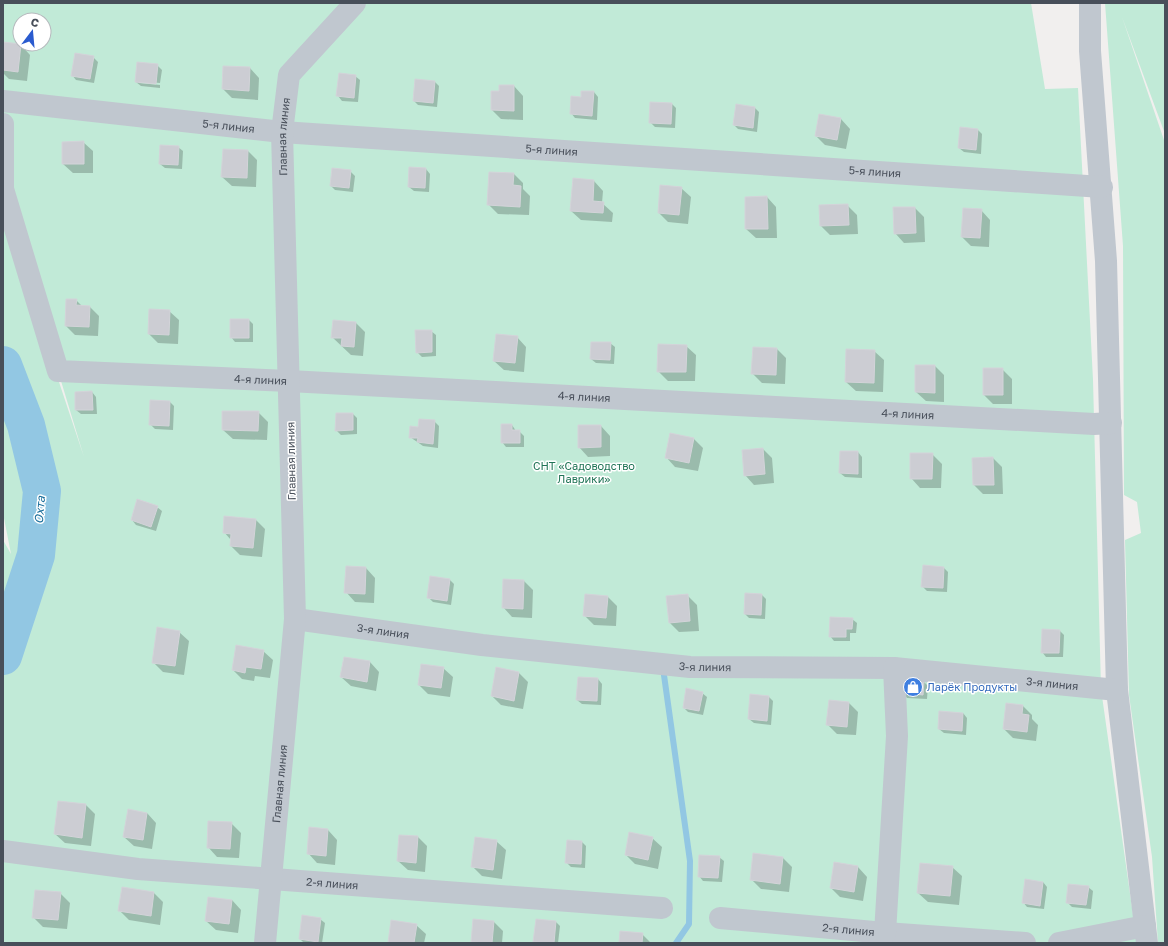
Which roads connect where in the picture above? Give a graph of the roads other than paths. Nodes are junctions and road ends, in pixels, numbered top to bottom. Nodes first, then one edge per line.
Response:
1 (355, 3) edge
2 (1090, 3) edge
3 (3, 101) edge
4 (3, 124) edge
5 (282, 132) junction
6 (1102, 187) junction
7 (289, 381) junction
8 (1111, 423) junction
9 (295, 619) junction
10 (894, 668) junction
11 (1117, 690) junction
12 (3, 851) edge
13 (270, 879) junction
14 (662, 908) dead end
15 (720, 918) dead end
16 (885, 934) junction
17 (1146, 934) edge
18 (264, 943) edge
19 (1025, 943) edge
20 (1059, 943) edge

1 - 5 street, Главная линия
2 - 6 street
3 - 5 street, 5-я линия
4 - 7 street, 4-я линия
5 - 6 street, 5-я линия
5 - 7 street, Главная линия
6 - 8 street
7 - 8 street, 4-я линия
7 - 9 street, Главная линия
8 - 11 street
9 - 10 street, 3-я линия
9 - 13 street, Главная линия
10 - 11 street, 3-я линия
10 - 16 street
11 - 17 street
12 - 13 street, 2-я линия
13 - 14 street, 2-я линия
13 - 18 street, Главная линия
15 - 16 street, 2-я линия
16 - 19 street, 2-я линия
17 - 20 street

